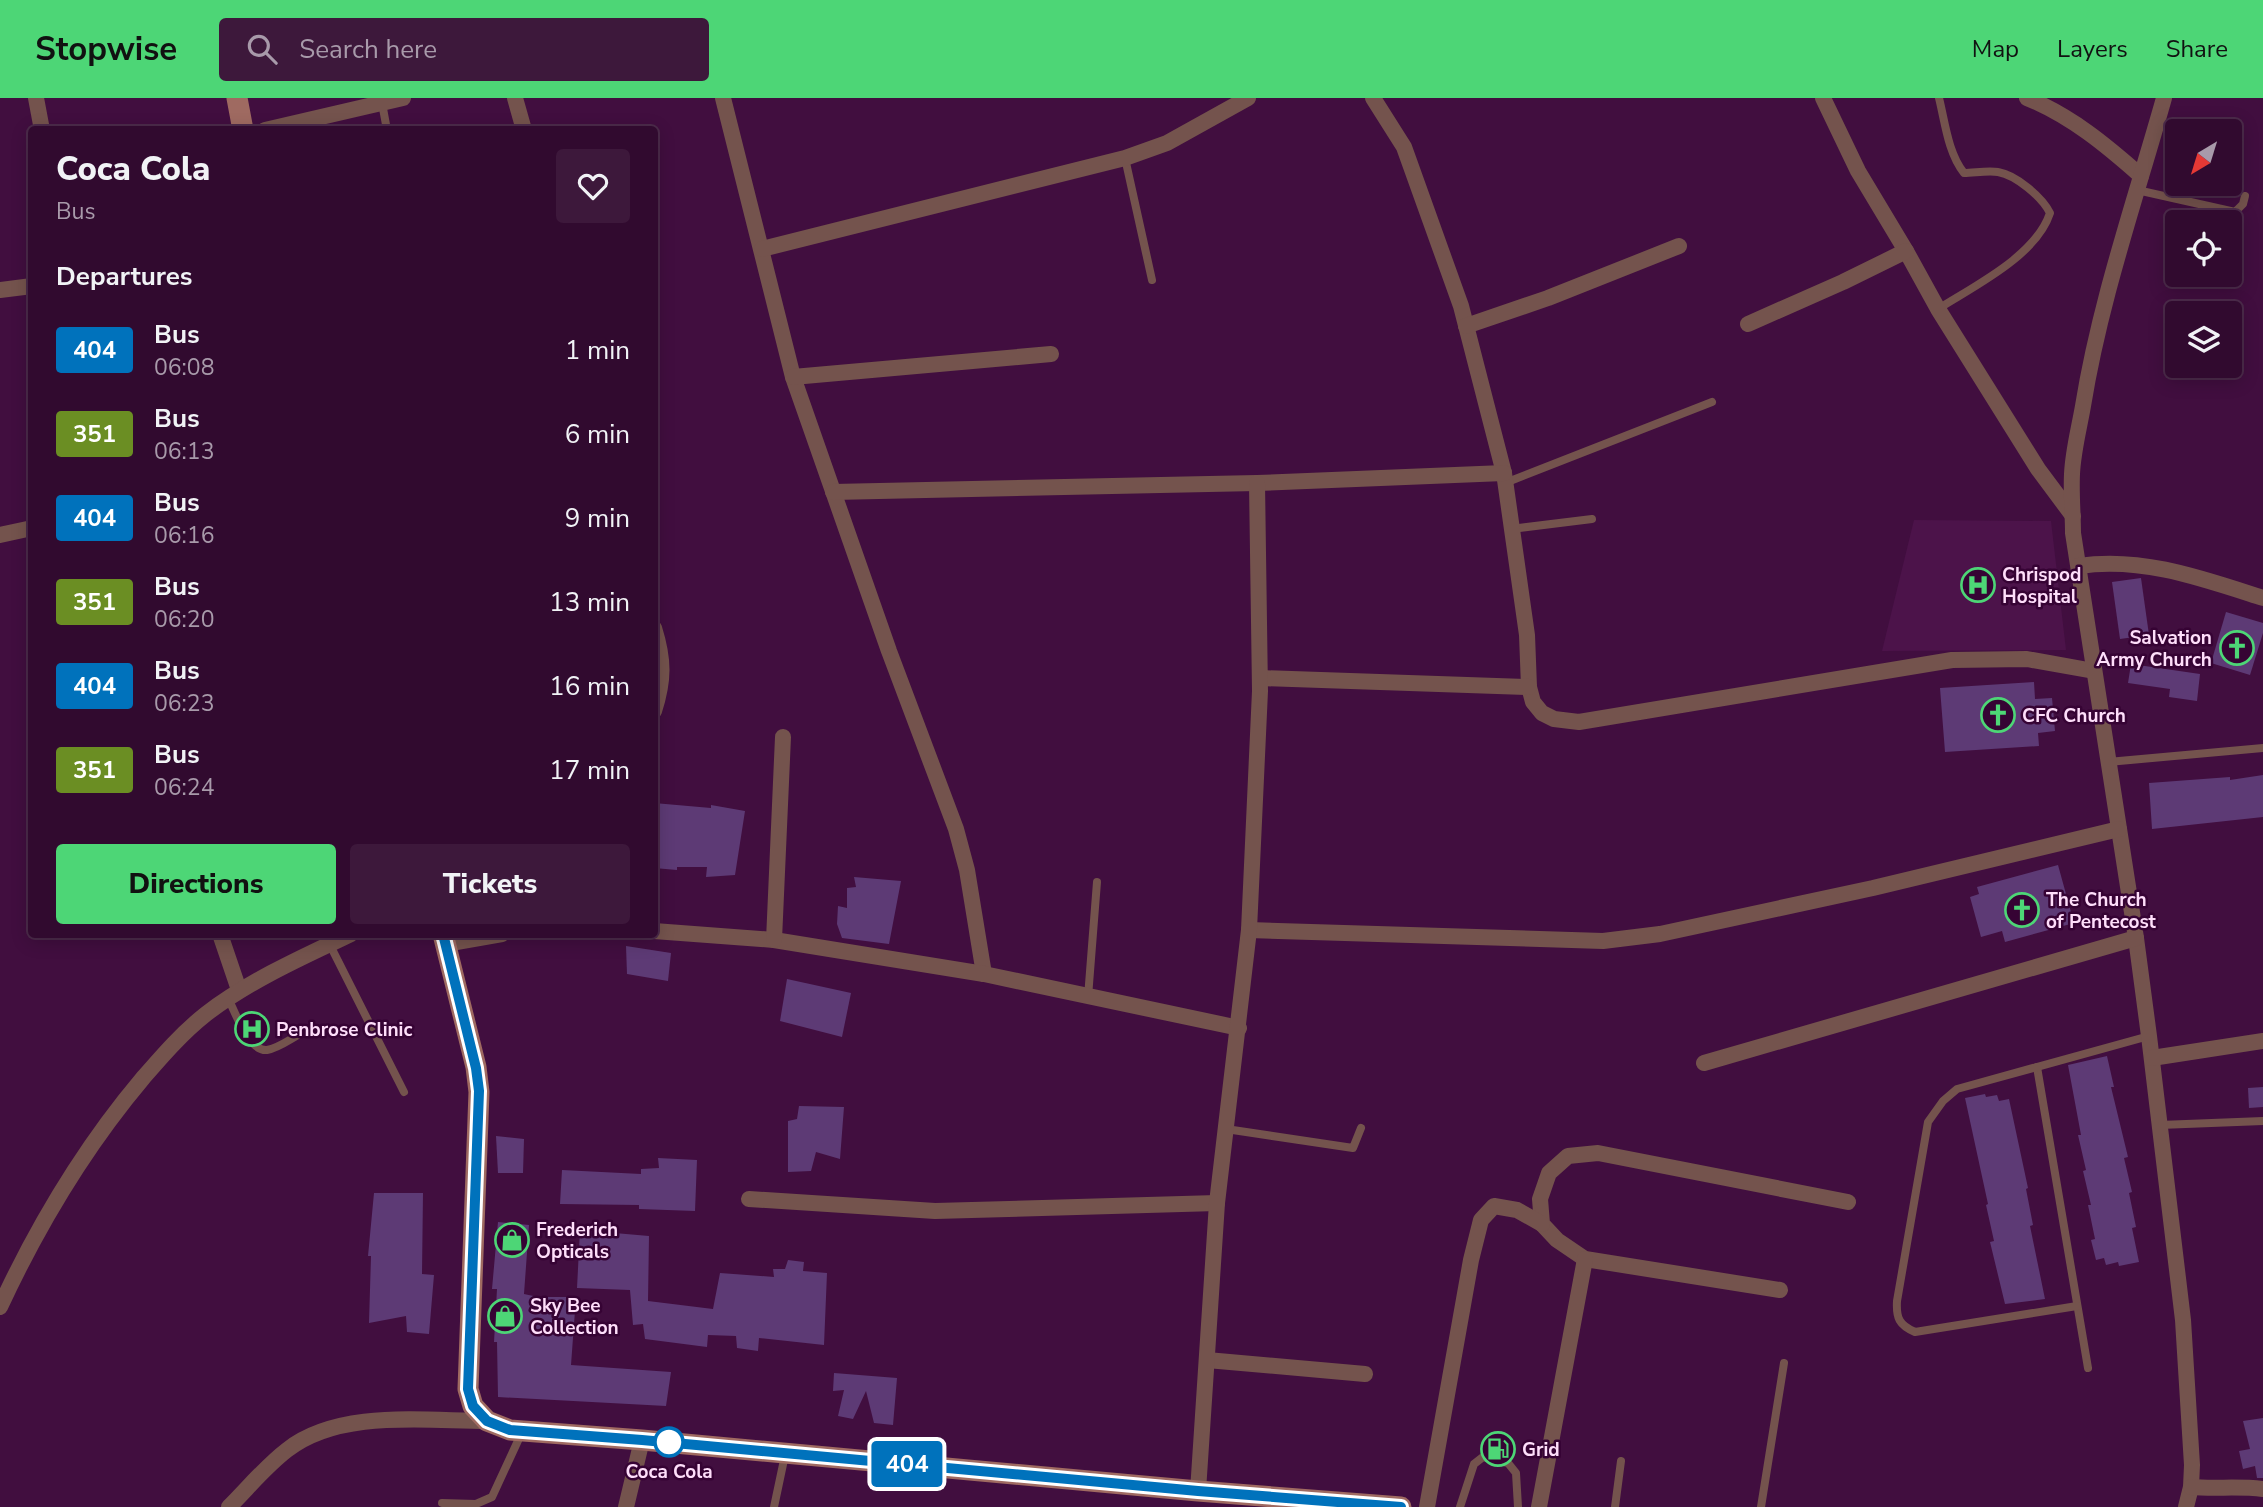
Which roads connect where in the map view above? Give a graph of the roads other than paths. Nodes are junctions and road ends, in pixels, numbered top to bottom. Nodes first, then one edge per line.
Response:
1 (36, 98) edge
2 (237, 98) edge
3 (400, 98) edge
4 (515, 98) edge
5 (723, 98) edge
6 (1248, 98) edge
7 (1373, 98) edge
8 (1823, 98) edge
9 (1939, 98) edge
10 (2027, 98) edge
11 (2164, 98) edge
12 (382, 103) junction
13 (41, 126) edge
14 (242, 126) edge
15 (282, 126) edge
16 (386, 126) edge
17 (523, 126) edge
18 (1125, 158) junction
19 (2139, 183) junction
20 (2245, 197) dead end
21 (1679, 246) dead end
22 (762, 249) junction
23 (1906, 251) junction
24 (1152, 280) dead end
25 (0, 290) edge
26 (28, 290) edge
27 (1938, 309) junction
28 (1748, 324) dead end
29 (1466, 326) junction
30 (1051, 354) dead end
31 (793, 377) junction
32 (1712, 402) dead end
33 (1505, 478) junction
34 (1257, 483) junction
35 (833, 492) junction
36 (2073, 516) junction
37 (1592, 519) dead end
38 (28, 529) edge
39 (1511, 529) junction
40 (0, 535) edge
41 (2080, 566) junction
42 (2262, 595) edge
43 (658, 641) edge
44 (2094, 671) junction
45 (1260, 678) junction
46 (1529, 687) junction
47 (658, 696) edge
48 (783, 737) dead end
49 (2263, 748) edge
50 (2108, 762) junction
51 (2119, 829) junction
52 (1097, 881) dead end
53 (1249, 930) junction
54 (658, 931) edge
55 (221, 938) edge
56 (343, 938) edge
57 (2136, 938) junction
58 (444, 939) edge
59 (774, 940) junction
60 (330, 945) junction
61 (984, 974) junction
62 (234, 994) junction
63 (1088, 998) junction
64 (1239, 1028) junction
65 (298, 1035) dead end
66 (2149, 1036) junction
67 (2263, 1041) edge
68 (2152, 1058) junction
69 (1704, 1063) dead end
70 (2037, 1067) junction
71 (404, 1092) dead end
72 (2263, 1122) edge
73 (2160, 1125) junction
74 (1361, 1128) dead end
75 (1226, 1129) junction
76 (749, 1199) dead end
77 (1848, 1202) dead end
78 (1217, 1203) junction
79 (1542, 1224) junction
80 (1585, 1259) junction
81 (1780, 1290) dead end
82 (2077, 1306) junction
83 (0, 1307) edge
84 (1208, 1360) junction
85 (1784, 1363) dead end
86 (2088, 1368) dead end
87 (1365, 1374) dead end
88 (487, 1421) junction
89 (522, 1431) junction
90 (642, 1440) junction
91 (785, 1452) junction
92 (1621, 1461) dead end
93 (2191, 1487) junction
94 (2263, 1489) edge
95 (1198, 1491) junction
96 (1232, 1500) edge
97 (442, 1503) dead end
98 (1318, 1504) edge
99 (229, 1507) edge
100 (626, 1507) edge
101 (774, 1507) edge
102 (1401, 1507) edge
103 (1427, 1507) edge
104 (1460, 1507) edge
105 (1518, 1507) edge
106 (1539, 1507) edge
107 (1615, 1507) edge
108 (1761, 1507) edge
109 (2186, 1507) edge

1 - 13 street
2 - 14 street
3 - 12 street
4 - 17 street
5 - 22 street
6 - 18 street
7 - 29 street
8 - 23 street
9 - 27 lane
10 - 19 street
11 - 19 street
12 - 15 street
12 - 16 lane
18 - 22 street
18 - 24 lane
19 - 20 lane
19 - 36 street
21 - 29 street
22 - 31 street
23 - 27 street
23 - 28 street
25 - 26 street
27 - 36 street
29 - 33 street
30 - 31 street
31 - 35 street
32 - 33 lane
33 - 34 street
33 - 39 street
34 - 35 street
34 - 45 street
35 - 61 street
36 - 41 street
37 - 39 lane
38 - 40 street
39 - 46 street
41 - 42 street
41 - 44 street
43 - 47 street
44 - 46 street
44 - 50 street
45 - 46 street
45 - 53 street
48 - 59 street
49 - 50 lane
50 - 51 street
51 - 53 street
51 - 57 street
52 - 63 lane
53 - 64 street
54 - 59 street
55 - 62 street
56 - 60 street
57 - 66 street
57 - 69 street
58 - 88 street
59 - 61 street
60 - 62 street
60 - 71 lane
61 - 63 street
62 - 65 lane
62 - 83 street
63 - 64 street
64 - 75 street
66 - 68 street
66 - 70 lane
67 - 68 street
68 - 73 street
70 - 82 lane
70 - 82 lane
72 - 73 lane
73 - 93 street
74 - 75 lane
75 - 78 street
76 - 78 street
77 - 79 street
78 - 84 street
79 - 80 street
79 - 103 street
80 - 81 street
80 - 106 street
82 - 86 lane
84 - 87 street
84 - 95 street
85 - 108 lane
88 - 89 street
88 - 99 street
89 - 90 street
89 - 97 lane
90 - 91 street
90 - 100 street
91 - 95 street
91 - 101 lane
92 - 107 lane
93 - 94 street
93 - 109 street
95 - 96 street
96 - 98 street
98 - 102 street
104 - 105 lane

